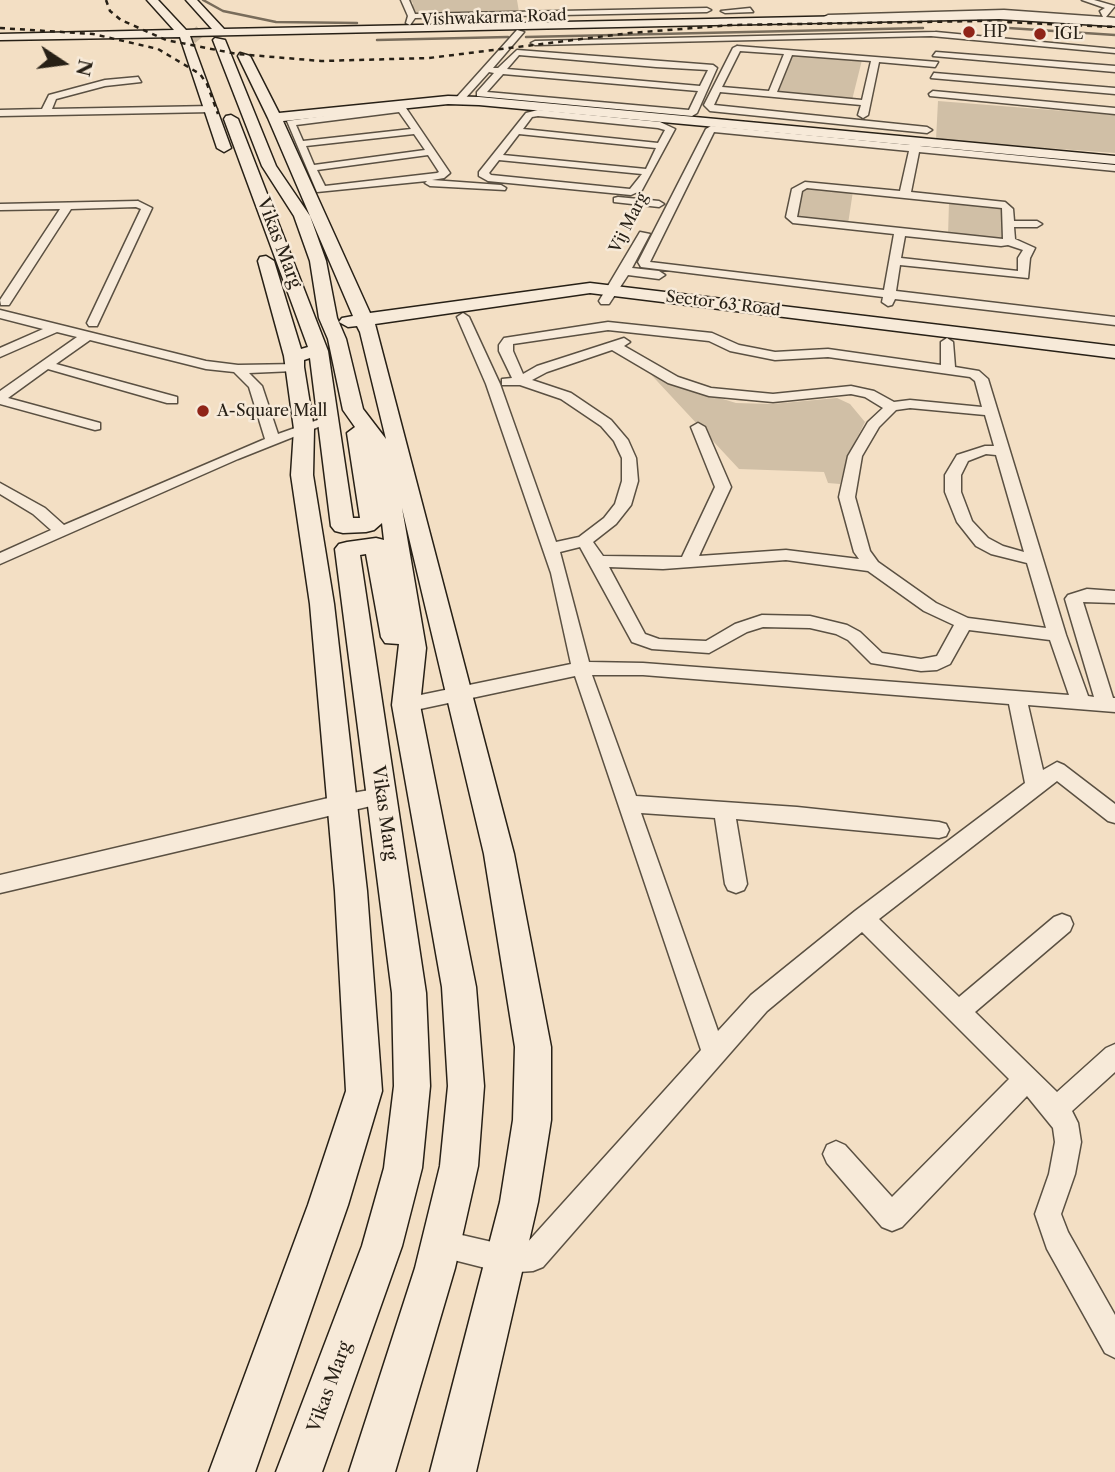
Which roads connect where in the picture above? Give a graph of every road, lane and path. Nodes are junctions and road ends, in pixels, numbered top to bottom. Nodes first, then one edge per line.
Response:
1 (152, 0) edge
2 (163, 0) edge
3 (182, 0) edge
4 (191, 0) edge
5 (405, 0) edge
6 (523, 0) edge
7 (571, 0) edge
8 (628, 0) edge
9 (678, 0) edge
10 (700, 0) edge
11 (1086, 0) edge
12 (1048, 1) edge
13 (748, 8) joint
14 (685, 10) junction
15 (636, 11) junction
16 (204, 12) junction
17 (576, 12) junction
18 (524, 13) junction
19 (164, 14) junction
20 (709, 15) junction
21 (726, 15) junction
22 (1052, 15) junction
23 (996, 16) junction
24 (411, 19) joint
25 (832, 19) junction
26 (1110, 20) edge
27 (764, 22) junction
28 (982, 24) junction
29 (486, 26) junction
30 (368, 28) junction
31 (1115, 30) edge
32 (935, 31) junction
33 (338, 32) junction
34 (187, 34) junction
35 (218, 34) junction
36 (516, 34) junction
37 (101, 35) junction
38 (392, 36) junction
39 (0, 40) edge
40 (71, 41) junction
41 (202, 42) tunnel mouth
42 (284, 43) dead end
43 (147, 48) dead end
44 (260, 49) dead end
45 (1115, 51) edge
46 (789, 52) junction
47 (570, 57) junction
48 (876, 59) junction
49 (936, 59) junction
50 (241, 60) junction
51 (656, 64) junction
52 (1115, 69) edge
53 (489, 70) junction
54 (500, 71) junction
55 (553, 76) junction
56 (934, 76) junction
57 (138, 80) dead end
58 (546, 83) dead end
59 (644, 84) junction
60 (703, 89) junction
61 (718, 89) junction
62 (1115, 91) edge
63 (772, 94) junction
64 (933, 94) junction
65 (459, 100) junction
66 (865, 103) junction
67 (221, 105) junction
68 (931, 106) dead end
69 (630, 107) junction
70 (1115, 111) edge
71 (46, 112) junction
72 (346, 112) junction
73 (0, 113) edge
74 (603, 116) junction
75 (275, 118) junction
76 (929, 118) dead end
77 (703, 121) junction
78 (862, 123) junction
79 (417, 131) junction
80 (516, 131) junction
81 (360, 137) junction
82 (920, 141) junction
83 (300, 144) junction
84 (662, 146) junction
85 (432, 152) junction
86 (579, 152) junction
87 (496, 157) junction
88 (372, 160) junction
89 (1115, 160) edge
90 (269, 166) junction
91 (1115, 167) edge
92 (311, 168) junction
93 (649, 173) junction
94 (671, 180) dead end
95 (386, 185) junction
96 (553, 189) junction
97 (665, 192) dead end
98 (905, 194) junction
99 (659, 204) junction
100 (66, 206) junction
101 (0, 207) edge
102 (306, 207) junction
103 (653, 215) dead end
104 (1008, 224) junction
105 (1037, 225) dead end
106 (272, 226) junction
107 (648, 226) dead end
108 (900, 232) junction
109 (1008, 242) junction
110 (261, 247) dead end
111 (318, 261) junction
112 (895, 261) junction
113 (625, 271) junction
114 (608, 295) junction
115 (889, 298) junction
116 (2, 308) edge
117 (463, 317) junction
118 (1115, 321) edge
119 (367, 326) junction
120 (55, 328) junction
121 (90, 329) junction
122 (1115, 329) edge
123 (658, 331) junction
124 (947, 342) junction
125 (613, 345) junction
126 (315, 347) junction
127 (1115, 352) edge
128 (0, 353) edge
129 (1115, 363) edge
130 (47, 365) junction
131 (237, 369) junction
132 (948, 371) junction
133 (520, 381) junction
134 (493, 384) junction
135 (0, 399) edge
136 (172, 400) dead end
137 (892, 407) junction
138 (354, 410) junction
139 (992, 412) junction
140 (95, 426) dead end
141 (321, 426) junction
142 (698, 426) dead end
143 (273, 441) junction
144 (1003, 451) junction
145 (0, 488) edge
146 (63, 532) junction
147 (584, 541) junction
148 (550, 549) junction
149 (0, 559) edge
150 (1035, 560) junction
151 (598, 561) junction
152 (689, 561) junction
153 (872, 566) junction
154 (1115, 597) edge
155 (964, 622) junction
156 (1057, 635) junction
157 (581, 668) junction
158 (461, 695) junction
159 (1017, 698) junction
160 (368, 702) junction
161 (1081, 702) junction
162 (1110, 704) edge
163 (407, 705) junction
164 (1036, 786) junction
165 (382, 796) junction
166 (341, 803) junction
167 (628, 804) junction
168 (1110, 807) edge
169 (724, 811) junction
170 (939, 830) dead end
171 (0, 884) edge
172 (736, 884) dead end
173 (863, 918) junction
174 (1062, 924) dead end
175 (958, 1012) junction
176 (714, 1053) junction
177 (1115, 1056) edge
178 (1026, 1079) junction
179 (1056, 1109) junction
180 (836, 1154) dead end
181 (440, 1244) junction
182 (505, 1259) junction
183 (1115, 1343) edge
184 (232, 1472) edge
185 (299, 1472) edge
186 (372, 1472) edge
187 (453, 1472) edge

1 - 19 main road
2 - 34 main road
3 - 35 main road
4 - 16 main road
5 - 24 street
6 - 18 street
7 - 17 street
8 - 15 street
9 - 14 street
10 - 20 street
11 - 26 street
12 - 22 street
13 - 21 street
13 - 27 street
14 - 15 street
14 - 20 street
15 - 17 street
16 - 33 main road
16 - 35 main road
17 - 18 street
18 - 24 street
19 - 34 main road
19 - 37 main road
20 - 21 main road
20 - 36 main road
21 - 27 main road, Vishwakarma Road
21 - 36 main road, Vishwakarma Road
22 - 25 street
22 - 26 street
23 - 25 main road, Vishwakarma Road
23 - 26 main road, Vishwakarma Road
23 - 28 main road
25 - 27 main road, Vishwakarma Road
25 - 27 main road
26 - 28 main road, Vishwakarma Road
26 - 31 main road, Vishwakarma Road
28 - 32 main road, Vishwakarma Road
29 - 30 main road, Vishwakarma Road
29 - 36 main road, Vishwakarma Road
29 - 36 main road
30 - 33 main road, Vishwakarma Road
30 - 38 main road
32 - 36 main road, Vishwakarma Road
32 - 45 street
32 - 49 street
33 - 35 main road, Vishwakarma Road
33 - 38 main road, Vishwakarma Road
33 - 42 main road
34 - 35 main road, Vishwakarma Road
34 - 37 main road, Vishwakarma Road
34 - 40 main road, Vishwakarma Road
34 - 67 main road
35 - 50 main road
35 - 90 main road, Vikas Marg
36 - 38 main road, Vishwakarma Road
36 - 53 street
37 - 39 main road, Vishwakarma Road
39 - 40 main road, Vishwakarma Road
40 - 43 main road
41 - 67 main road
44 - 50 main road
46 - 48 street
46 - 61 street
46 - 63 street
47 - 51 street
47 - 54 street
47 - 55 street
48 - 49 street
48 - 66 street
49 - 52 street
49 - 56 street
50 - 75 main road
50 - 90 main road
51 - 59 street
51 - 60 street
53 - 54 street
53 - 65 street
54 - 55 street
54 - 69 street
55 - 58 street
55 - 59 street
56 - 62 street
56 - 64 street
57 - 71 street
59 - 60 street
59 - 69 street
60 - 69 street
61 - 63 street
61 - 78 street
63 - 66 street
64 - 68 street
64 - 70 street
65 - 72 main road
65 - 74 main road
66 - 78 street
67 - 71 street
67 - 106 main road, Vikas Marg
71 - 73 street
72 - 75 main road
72 - 79 street
72 - 81 street
72 - 83 street
74 - 77 main road
74 - 80 street
74 - 84 street
74 - 86 street
75 - 102 main road
76 - 82 street
77 - 82 main road
77 - 94 street
78 - 82 street
79 - 81 street
79 - 85 street
80 - 86 street
80 - 87 street
81 - 83 street
81 - 88 street
82 - 89 main road
82 - 91 street
82 - 98 street
82 - 115 street
83 - 92 street
84 - 86 street
84 - 93 street
85 - 88 street
85 - 95 street
86 - 87 street
86 - 93 street
86 - 96 street
87 - 96 street
88 - 92 street
88 - 95 street
90 - 102 main road, Vikas Marg
92 - 95 street
93 - 96 street
95 - 96 street
95 - 102 street
96 - 99 street
97 - 99 street, Vij Marg
98 - 104 street
98 - 108 street
99 - 103 street, Vij Marg
100 - 101 street
100 - 116 street
100 - 121 street
102 - 106 main road
102 - 111 main road, Vikas Marg
102 - 119 main road
104 - 105 street
104 - 109 street
106 - 111 main road
106 - 126 main road, Vikas Marg
107 - 113 street, Vij Marg
108 - 109 street
108 - 112 street
109 - 112 street
110 - 126 main road
111 - 126 main road, Vikas Marg
112 - 115 street
113 - 114 street
113 - 115 street, Vij Marg
114 - 117 main road, Sector 63 Road
114 - 119 main road, Sector 63 Road
114 - 124 main road, Sector 63 Road
114 - 127 main road, Sector 63 Road
115 - 118 street
115 - 122 street, Vij Marg
116 - 120 street
117 - 119 main road, Sector 63 Road
117 - 134 street
119 - 126 main road, Sector 63 Road
119 - 158 main road
120 - 121 street
120 - 128 street
121 - 130 street
121 - 131 street
123 - 125 street
123 - 132 street
123 - 133 street
124 - 129 main road, Sector 63 Road
124 - 132 street
125 - 133 street
125 - 137 street
126 - 131 street
126 - 138 main road, Vikas Marg
126 - 141 main road
130 - 135 street
130 - 136 street
131 - 143 street
132 - 139 street
133 - 134 street
133 - 147 street
134 - 148 street
135 - 140 street
137 - 139 street
137 - 153 street
138 - 141 main road
138 - 163 main road, Vikas Marg
139 - 144 street
141 - 143 street
141 - 160 main road, Vikas Marg
141 - 166 main road
142 - 152 street
143 - 146 street
144 - 150 street
144 - 150 street
145 - 146 street
146 - 149 street
147 - 148 street
147 - 151 street
148 - 157 street
150 - 156 street
151 - 152 street
151 - 155 street
152 - 153 street
153 - 155 street
154 - 162 street
155 - 156 street
156 - 161 street
157 - 158 street
157 - 159 street
157 - 167 street
158 - 163 street
158 - 182 main road
159 - 161 street
159 - 164 street
160 - 163 main road
160 - 165 main road, Vikas Marg
161 - 162 street
163 - 181 main road, Vikas Marg
164 - 168 street
164 - 173 street
165 - 166 street
165 - 185 main road, Vikas Marg
166 - 171 street
166 - 184 main road
167 - 169 street
167 - 176 street
169 - 170 street
169 - 172 street
173 - 175 street
173 - 176 street
174 - 175 street
175 - 178 street
176 - 182 street
177 - 179 street
178 - 179 street
178 - 180 street
179 - 183 street
181 - 182 street
181 - 186 main road, Vikas Marg
182 - 187 main road

